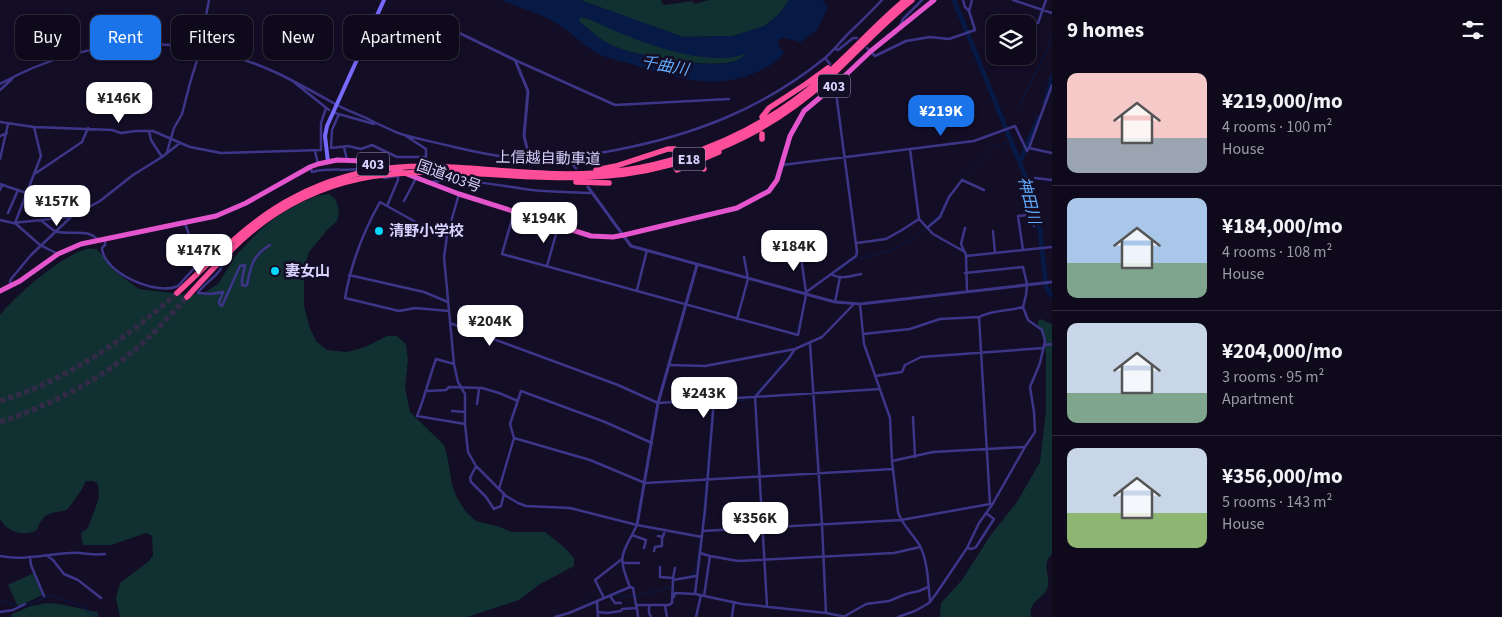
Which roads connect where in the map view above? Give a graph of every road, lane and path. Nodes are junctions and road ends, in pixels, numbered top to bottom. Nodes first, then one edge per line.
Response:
1 (209, 0) edge
2 (384, 0) edge
3 (882, 0) edge
4 (905, 0) edge
5 (912, 0) edge
6 (922, 0) edge
7 (934, 0) edge
8 (963, 0) edge
9 (972, 0) edge
10 (1013, 0) edge
11 (1046, 0) edge
12 (1042, 9) junction
13 (969, 11) junction
14 (1052, 13) edge
15 (880, 22) junction
16 (1038, 23) dead end
17 (900, 27) junction
18 (459, 33) edge
19 (857, 38) dead end
20 (170, 45) junction
21 (835, 49) junction
22 (869, 50) junction
23 (825, 58) junction
24 (515, 60) junction
25 (830, 64) dead end
26 (13, 77) junction
27 (834, 78) dead end
28 (291, 80) junction
29 (0, 84) edge
30 (836, 85) junction
31 (1052, 85) edge
32 (0, 90) edge
33 (729, 99) dead end
34 (1048, 100) junction
35 (1052, 102) edge
36 (336, 103) junction
37 (762, 117) dead end
38 (0, 122) edge
39 (770, 122) junction
40 (8, 124) junction
41 (378, 125) junction
42 (34, 127) junction
43 (88, 128) junction
44 (149, 131) junction
45 (7, 133) junction
46 (398, 133) junction
47 (0, 136) edge
48 (170, 139) junction
49 (180, 143) junction
50 (344, 147) junction
51 (1029, 148) junction
52 (910, 149) junction
53 (316, 151) junction
54 (683, 152) dead end
55 (1052, 153) edge
56 (166, 154) junction
57 (162, 157) junction
58 (397, 157) junction
59 (568, 157) junction
60 (846, 157) junction
61 (0, 159) edge
62 (347, 160) junction
63 (328, 162) junction
64 (318, 164) junction
65 (697, 166) dead end
66 (782, 166) junction
67 (310, 168) junction
68 (414, 168) junction
69 (576, 168) dead end
70 (704, 169) dead end
71 (677, 170) dead end
72 (539, 173) junction
73 (35, 174) junction
74 (398, 174) junction
75 (506, 176) junction
76 (416, 178) junction
77 (1035, 178) dead end
78 (343, 180) junction
79 (1052, 180) edge
80 (429, 183) junction
81 (609, 183) dead end
82 (1, 184) edge
83 (588, 187) dead end
84 (0, 190) edge
85 (18, 190) junction
86 (984, 190) dead end
87 (26, 193) junction
88 (591, 193) junction
89 (459, 194) junction
90 (404, 200) dead end
91 (386, 206) junction
92 (515, 211) junction
93 (8, 213) dead end
94 (70, 217) junction
95 (919, 219) junction
96 (0, 220) edge
97 (41, 220) junction
98 (15, 222) junction
99 (185, 223) junction
100 (1034, 226) dead end
101 (558, 227) junction
102 (927, 228) junction
103 (964, 228) dead end
104 (56, 231) junction
105 (993, 231) dead end
106 (624, 235) junction
107 (447, 236) junction
108 (105, 239) junction
109 (98, 240) junction
110 (856, 244) junction
111 (40, 245) junction
112 (270, 245) dead end
113 (1052, 247) edge
114 (647, 250) junction
115 (800, 250) dead end
116 (1022, 250) junction
117 (964, 252) junction
118 (996, 253) junction
119 (58, 254) junction
120 (966, 256) junction
121 (744, 257) dead end
122 (697, 264) junction
123 (547, 266) junction
124 (221, 268) dead end
125 (966, 273) junction
126 (831, 274) junction
127 (861, 274) dead end
128 (349, 275) junction
129 (840, 277) junction
130 (748, 279) junction
131 (1052, 282) edge
132 (1027, 284) junction
133 (11, 286) junction
134 (637, 290) junction
135 (967, 290) junction
136 (0, 291) edge
137 (177, 293) tunnel mouth
138 (805, 294) junction
139 (187, 297) tunnel mouth
140 (448, 302) junction
141 (835, 302) junction
142 (686, 304) junction
143 (854, 304) junction
144 (860, 304) junction
145 (1022, 307) junction
146 (449, 311) junction
147 (979, 317) junction
148 (737, 319) junction
149 (450, 323) junction
150 (863, 334) junction
151 (810, 343) junction
152 (1052, 344) edge
153 (1045, 347) junction
154 (796, 349) junction
155 (982, 353) junction
156 (454, 364) junction
157 (669, 365) junction
158 (875, 376) junction
159 (461, 388) junction
160 (480, 389) junction
161 (880, 389) junction
162 (427, 391) junction
163 (814, 394) junction
164 (755, 397) junction
165 (714, 400) junction
166 (518, 401) junction
167 (658, 403) junction
168 (477, 404) dead end
169 (452, 411) dead end
170 (464, 412) junction
171 (913, 417) dead end
172 (465, 424) junction
173 (514, 438) junction
174 (652, 443) junction
175 (1025, 447) junction
176 (988, 448) junction
177 (915, 457) junction
178 (892, 461) junction
179 (476, 466) junction
180 (893, 469) junction
181 (819, 473) junction
182 (760, 477) junction
183 (708, 480) junction
184 (645, 483) junction
185 (499, 490) junction
186 (504, 494) junction
187 (991, 504) junction
188 (986, 514) junction
189 (901, 520) junction
190 (822, 524) junction
191 (637, 525) junction
192 (762, 527) junction
193 (665, 530) junction
194 (703, 531) junction
195 (632, 535) junction
196 (658, 536) dead end
197 (662, 537) junction
198 (702, 537) junction
199 (920, 546) junction
200 (644, 548) dead end
201 (967, 548) junction
202 (654, 551) dead end
203 (700, 553) junction
204 (105, 554) dead end
205 (45, 555) junction
206 (0, 556) edge
207 (710, 556) junction
208 (30, 557) junction
209 (824, 557) junction
210 (764, 559) junction
211 (622, 561) junction
212 (639, 563) dead end
213 (660, 567) dead end
214 (675, 568) dead end
215 (696, 576) junction
216 (673, 579) junction
217 (630, 587) junction
218 (928, 587) junction
219 (695, 594) junction
220 (44, 596) dead end
221 (610, 596) junction
222 (703, 596) junction
223 (101, 598) dead end
224 (604, 598) junction
225 (672, 600) junction
226 (597, 601) junction
227 (930, 601) junction
228 (734, 602) junction
229 (25, 604) dead end
230 (621, 604) dead end
231 (649, 606) junction
232 (665, 606) junction
233 (767, 606) junction
234 (637, 607) junction
235 (0, 612) edge
236 (598, 612) junction
237 (612, 612) junction
238 (826, 613) junction
239 (563, 616) edge
240 (555, 617) edge
241 (598, 617) edge
242 (613, 617) edge
243 (638, 617) edge
244 (651, 617) edge
245 (667, 617) edge
246 (696, 617) edge
247 (732, 617) edge
248 (846, 617) edge
249 (898, 617) edge

1 - 20 street
2 - 36 main road
3 - 21 street
4 - 15 highway, 上信越自動車道 / E18
5 - 39 highway, 上信越自動車道 / E18
6 - 17 street
7 - 17 highway, 国道403号 / 403
8 - 13 street
9 - 13 street
10 - 12 street
11 - 12 street
12 - 14 street
12 - 16 street
13 - 22 street
15 - 37 highway
15 - 72 highway, 上信越自動車道 / E18
17 - 22 highway, 国道403号 / 403
18 - 24 street
19 - 21 street
20 - 26 street
20 - 28 street
20 - 48 street
21 - 23 street
22 - 30 highway, 国道403号 / 403
23 - 25 street
23 - 59 street
24 - 33 street
24 - 59 street
26 - 29 street
26 - 32 street
27 - 30 street
28 - 36 street
28 - 53 street
30 - 60 street
30 - 66 highway, 国道403号 / 403
31 - 34 street
34 - 35 street
34 - 51 street
36 - 41 street
36 - 63 main road
38 - 40 street
39 - 71 highway
39 - 75 highway, 上信越自動車道 / E18
40 - 42 street
40 - 45 street
41 - 46 street
41 - 50 street
42 - 43 street
42 - 73 street
43 - 44 street
43 - 73 street
44 - 48 street
44 - 57 street
45 - 47 street
45 - 61 street
46 - 58 street
46 - 59 street
48 - 49 street
48 - 56 street
49 - 53 street
49 - 56 street
50 - 58 street
50 - 62 street
51 - 52 street
51 - 55 street
52 - 60 street
52 - 95 street
53 - 64 street
54 - 72 highway
56 - 57 street
57 - 94 street
58 - 74 street
59 - 69 street
60 - 66 street
60 - 110 street
62 - 63 highway, 国道403号 / 403
62 - 74 highway, 国道403号 / 403
63 - 64 highway, 国道403号 / 403
64 - 67 highway, 国道403号 / 403
65 - 70 highway
66 - 106 highway, 国道403号 / 403
67 - 74 street
67 - 99 highway, 国道403号 / 403
68 - 72 highway, 上信越自動車道 / E18
68 - 75 highway, 上信越自動車道 / E18
68 - 78 highway, 上信越自動車道 / E18
73 - 87 street
74 - 76 highway, 国道403号 / 403
74 - 91 street
75 - 81 highway
76 - 80 highway, 国道403号 / 403
76 - 90 street
77 - 79 street
78 - 137 highway, 上信越自動車道 / E18
78 - 139 highway, 上信越自動車道 / E18
80 - 88 street
80 - 89 highway, 国道403号 / 403
82 - 84 street
82 - 85 street
83 - 88 street
85 - 87 street
85 - 93 street
86 - 102 street
87 - 98 street
88 - 106 street
89 - 92 highway, 国道403号 / 403
89 - 107 street
91 - 107 street
91 - 128 street
92 - 101 highway, 国道403号 / 403
92 - 123 street
94 - 97 street
94 - 104 street
95 - 102 street
95 - 110 street
96 - 98 street
97 - 98 street
97 - 104 street
98 - 111 street
99 - 108 highway, 国道403号 / 403
99 - 108 street
100 - 116 street
101 - 106 highway, 国道403号 / 403
101 - 123 street
102 - 117 street
103 - 117 street
104 - 109 street
104 - 111 street
105 - 118 street
106 - 114 street
107 - 140 street
108 - 109 highway, 国道403号 / 403
109 - 119 highway, 国道403号 / 403
110 - 126 street
111 - 119 street
111 - 133 street
112 - 124 street
113 - 116 street
114 - 122 street
114 - 134 street
115 - 138 street
116 - 118 street
117 - 120 street
118 - 120 street
119 - 133 highway, 国道403号 / 403
120 - 125 street
121 - 130 street
122 - 130 street
122 - 142 street
123 - 134 street
125 - 132 street
125 - 135 street
126 - 129 street
126 - 138 street
127 - 129 street
128 - 140 street
128 - 146 street
129 - 141 street
130 - 138 street
130 - 148 street
131 - 132 street
132 - 135 street
132 - 145 street
133 - 136 highway, 国道403号 / 403
134 - 142 street
135 - 144 street
138 - 141 street
138 - 148 street
140 - 146 street
141 - 143 street
142 - 148 street
142 - 157 street
143 - 144 street
143 - 151 street
144 - 150 street
145 - 147 street
145 - 153 street
146 - 149 street
147 - 150 street
147 - 155 street
149 - 156 street
149 - 167 street
150 - 158 street
151 - 154 street
151 - 163 street
152 - 153 street
153 - 155 street
153 - 175 street
154 - 157 street
154 - 164 street
155 - 158 street
155 - 176 street
156 - 159 street
156 - 162 street
157 - 167 street
158 - 161 street
159 - 160 street
159 - 162 street
159 - 170 street
160 - 166 street
160 - 168 street
161 - 163 street
161 - 178 street
162 - 172 street
163 - 164 street
163 - 181 street
164 - 165 street
164 - 182 street
165 - 167 street
165 - 183 street
166 - 173 street
166 - 174 street
167 - 174 street
169 - 170 street
170 - 172 street
171 - 177 street
172 - 179 street
173 - 184 street
173 - 185 street
174 - 184 street
175 - 176 street
175 - 187 street
176 - 177 street
176 - 187 street
177 - 178 street
178 - 180 street
179 - 185 street
179 - 186 street
180 - 181 street
180 - 189 street
181 - 182 street
181 - 190 street
182 - 183 street
182 - 192 street
183 - 184 street
183 - 194 street
184 - 191 street
185 - 186 street
186 - 191 street
187 - 188 street
187 - 189 street
188 - 201 street
188 - 201 street
189 - 190 street
189 - 199 street
190 - 192 street
190 - 209 street
191 - 193 street
191 - 195 street
192 - 194 street
192 - 210 street
193 - 197 street
193 - 198 street
194 - 198 street
195 - 200 street
195 - 211 street
196 - 197 street
197 - 202 street
198 - 203 street
199 - 209 street
199 - 218 street
201 - 227 street
203 - 207 street
203 - 215 street
204 - 205 street
205 - 208 street
205 - 223 street
206 - 208 street
207 - 210 street
207 - 222 street
208 - 220 street
209 - 210 street
209 - 238 street
210 - 233 street
211 - 212 street
211 - 217 street
211 - 224 street
213 - 216 street
214 - 216 street
215 - 216 street
215 - 219 street
216 - 225 street
217 - 221 street
217 - 234 street
218 - 227 street
218 - 248 street
219 - 222 street
219 - 225 street
221 - 224 street
221 - 230 street
222 - 228 street
222 - 246 street
224 - 226 street
225 - 232 street
226 - 236 street
226 - 239 street
227 - 249 street
228 - 233 street
228 - 247 street
229 - 235 street
231 - 232 street
231 - 234 street
231 - 244 street
232 - 245 street
233 - 238 street
234 - 237 street
234 - 243 street
236 - 237 street
236 - 241 street
237 - 242 street
238 - 248 street
239 - 240 street

